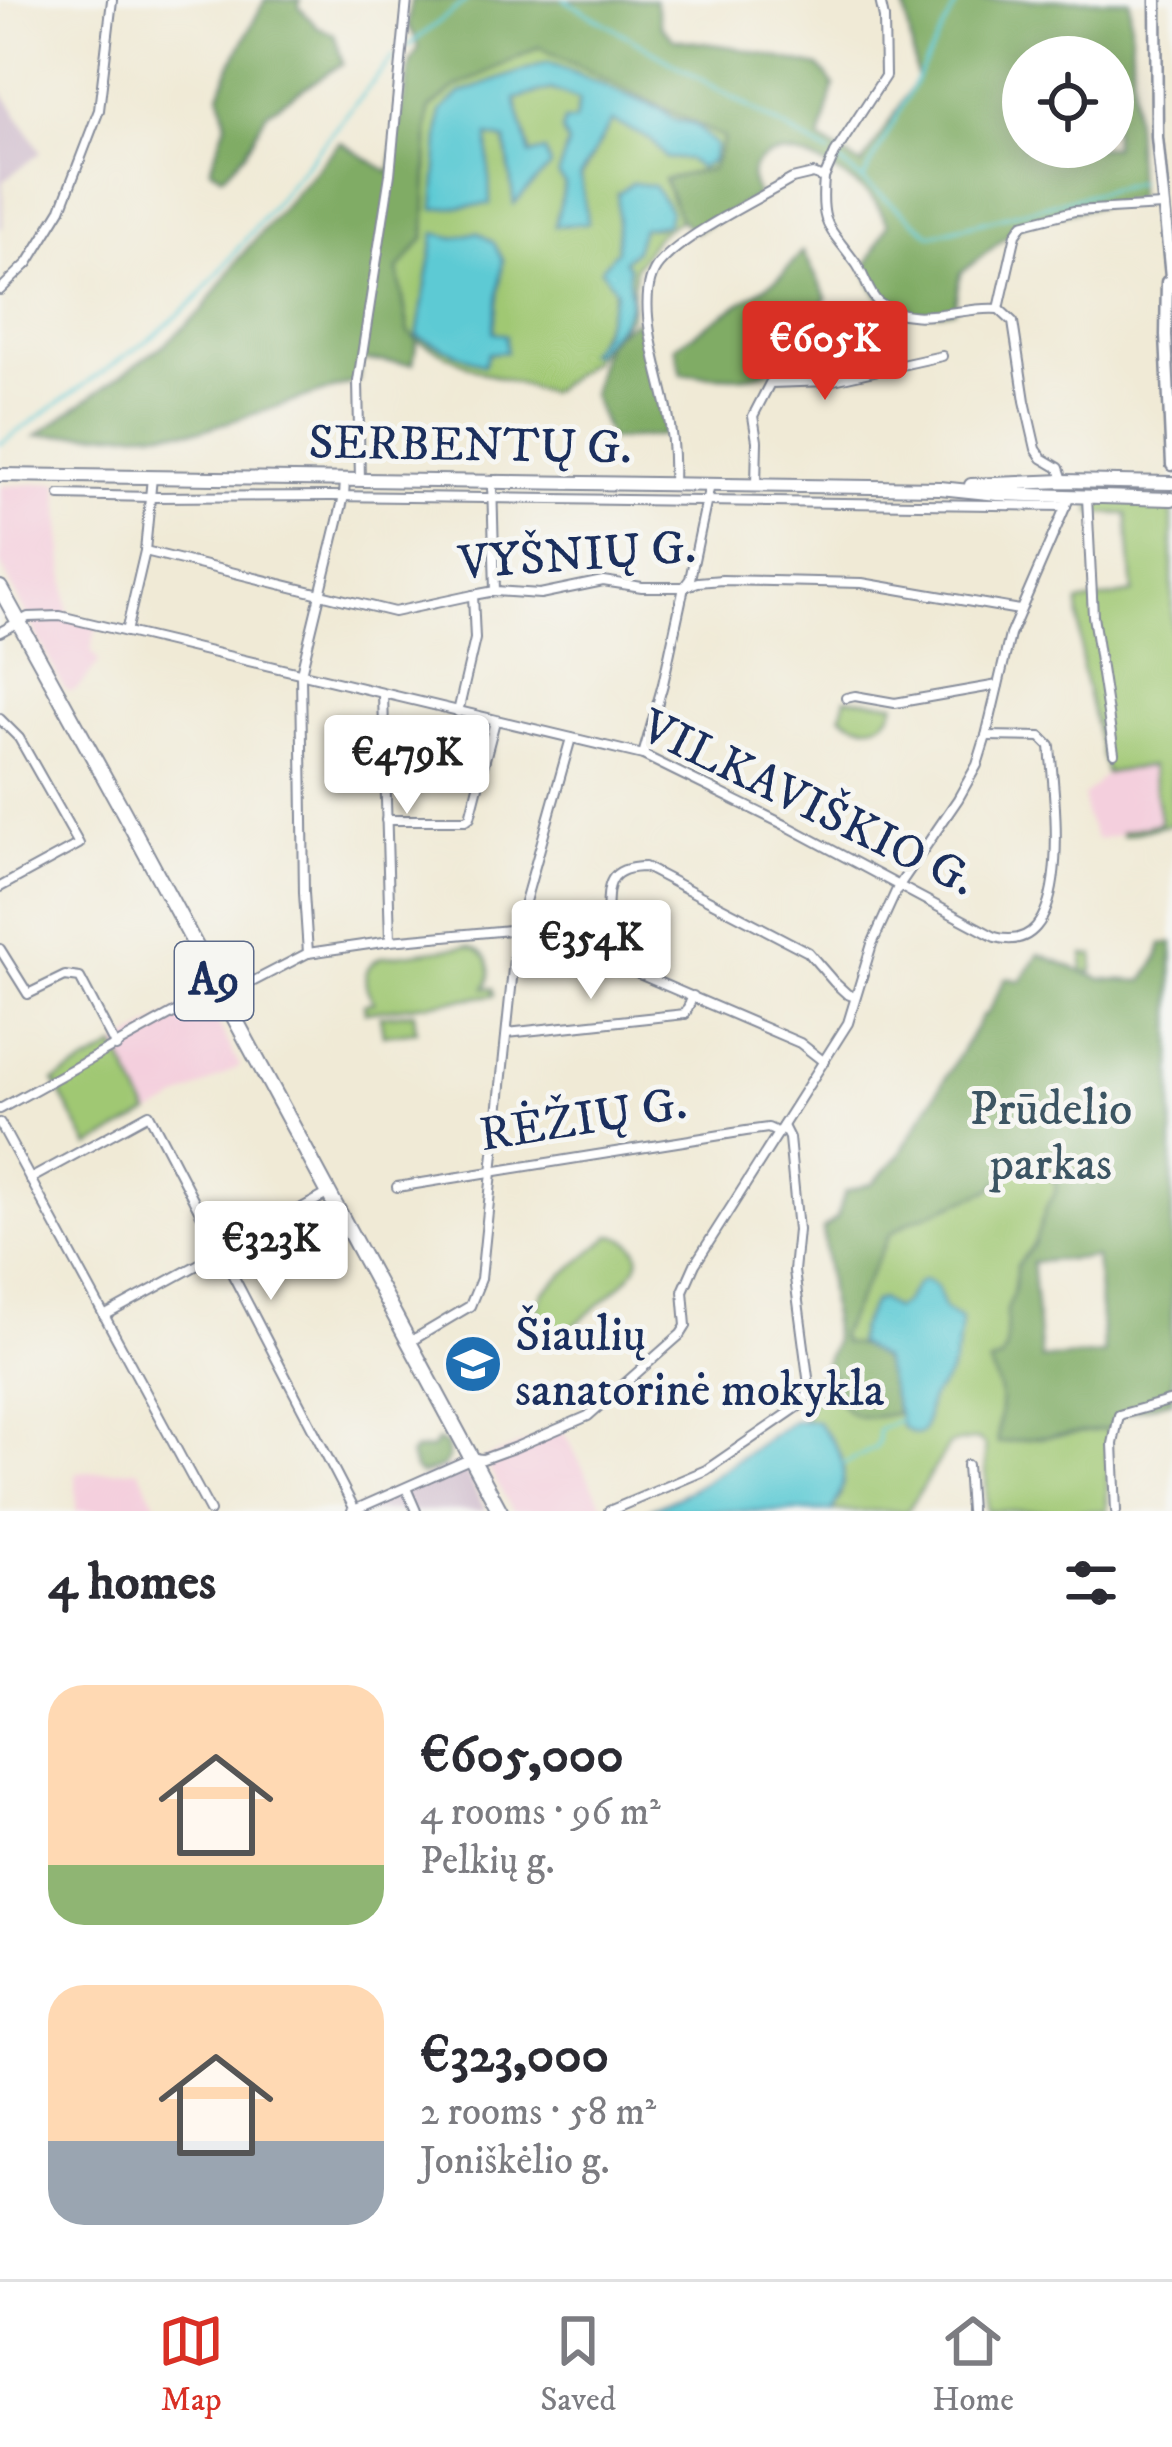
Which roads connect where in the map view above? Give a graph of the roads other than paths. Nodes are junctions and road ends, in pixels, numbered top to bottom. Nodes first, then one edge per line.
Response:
1 (112, 0) edge
2 (407, 0) edge
3 (880, 0) edge
4 (1156, 0) edge
5 (824, 178) junction
6 (1163, 206) junction
7 (1168, 261) junction
8 (1172, 287) edge
9 (0, 290) edge
10 (999, 309) junction
11 (942, 356) dead end
12 (1172, 465) edge
13 (0, 475) edge
14 (152, 477) junction
15 (344, 480) junction
16 (360, 480) junction
17 (1063, 481) junction
18 (492, 482) junction
19 (1172, 483) edge
20 (674, 484) junction
21 (710, 485) junction
22 (756, 485) junction
23 (940, 488) junction
24 (60, 495) dead end
25 (1087, 495) junction
26 (344, 496) junction
27 (151, 497) junction
28 (492, 499) junction
29 (1172, 499) edge
30 (707, 501) junction
31 (1068, 501) junction
32 (146, 551) junction
33 (684, 587) junction
34 (0, 588) edge
35 (495, 591) junction
36 (320, 595) junction
37 (473, 595) junction
38 (1019, 610) junction
39 (18, 621) junction
40 (0, 632) edge
41 (126, 632) junction
42 (301, 673) junction
43 (998, 685) junction
44 (383, 694) junction
45 (846, 698) dead end
46 (458, 712) junction
47 (0, 718) edge
48 (495, 721) junction
49 (986, 736) junction
50 (571, 738) junction
51 (1114, 753) dead end
52 (643, 754) junction
53 (386, 820) junction
54 (0, 886) edge
55 (898, 887) junction
56 (518, 930) junction
57 (390, 941) junction
58 (0, 950) edge
59 (308, 953) junction
60 (599, 955) junction
61 (221, 993) junction
62 (693, 996) junction
63 (855, 997) junction
64 (507, 1033) junction
65 (116, 1047) junction
66 (823, 1061) junction
67 (0, 1109) edge
68 (0, 1124) edge
69 (781, 1129) junction
70 (493, 1170) junction
71 (30, 1179) junction
72 (397, 1187) dead end
73 (329, 1193) junction
74 (220, 1251) junction
75 (104, 1316) junction
76 (409, 1341) junction
77 (1172, 1400) edge
78 (472, 1458) junction
79 (967, 1465) dead end
80 (406, 1488) junction
81 (354, 1510) edge
82 (210, 1511) edge
83 (416, 1511) edge
84 (500, 1511) edge
85 (609, 1511) edge
86 (970, 1511) edge
87 (1116, 1511) edge

1 - 9 street
2 - 16 street
3 - 5 street
4 - 6 main road
5 - 10 street
5 - 20 street
6 - 7 main road
6 - 10 street
7 - 8 main road
7 - 12 main road
10 - 17 street
11 - 22 street
13 - 14 main road, SERBENTŲ G.
14 - 15 main road, SERBENTŲ G.
14 - 27 street
15 - 16 main road, SERBENTŲ G.
15 - 26 street
16 - 18 main road, SERBENTŲ G.
17 - 19 main road, SERBENTŲ G.
17 - 23 main road, SERBENTŲ G.
18 - 20 main road, SERBENTŲ G.
18 - 28 street
20 - 21 main road, SERBENTŲ G.
21 - 22 main road, SERBENTŲ G.
21 - 30 street
22 - 23 main road, SERBENTŲ G.
23 - 31 main road, SERBENTŲ G.
24 - 27 street
25 - 29 main road, SERBENTŲ G.
25 - 31 main road, SERBENTŲ G.
25 - 51 street
26 - 27 street
26 - 28 street
26 - 36 street
27 - 32 street
28 - 30 street
28 - 35 street
30 - 31 street
30 - 33 street
31 - 38 street
32 - 36 street, VYŠNIŲ G.
32 - 41 street
33 - 35 street, VYŠNIŲ G.
33 - 38 street, VYŠNIŲ G.
33 - 52 street
34 - 39 highway, A9
35 - 37 street, VYŠNIŲ G.
36 - 37 street, VYŠNIŲ G.
36 - 42 street
37 - 46 street
38 - 43 street
39 - 40 street
39 - 41 street, VILKAVIŠKIO G.
39 - 61 highway, A9
41 - 42 street, VILKAVIŠKIO G.
42 - 44 street, VILKAVIŠKIO G.
42 - 59 street
43 - 45 street
43 - 49 street
44 - 46 street, VILKAVIŠKIO G.
44 - 53 street
46 - 48 street, VILKAVIŠKIO G.
47 - 54 street
48 - 50 street, VILKAVIŠKIO G.
48 - 53 street
49 - 55 street
49 - 55 street, VILKAVIŠKIO G.
50 - 52 street, VILKAVIŠKIO G.
50 - 56 street
52 - 55 street, VILKAVIŠKIO G.
53 - 57 street
55 - 63 street
56 - 57 street
56 - 60 street
56 - 64 street
57 - 59 street
58 - 65 street
59 - 61 street
60 - 62 street
60 - 63 street
61 - 65 street
61 - 73 highway, A9
62 - 64 street
62 - 66 street
63 - 66 street
64 - 70 street
65 - 67 street
66 - 69 street
68 - 71 street
69 - 70 street, RĖŽIŲ G.
69 - 78 street
69 - 85 street
70 - 72 street, RĖŽIŲ G.
70 - 76 street
71 - 74 street
71 - 75 street
73 - 74 street
73 - 76 highway, A9
74 - 75 street
74 - 81 street
75 - 82 street
76 - 78 highway, A9
77 - 87 street
78 - 80 street
78 - 84 highway, A9
79 - 86 street
80 - 81 street
80 - 83 street

